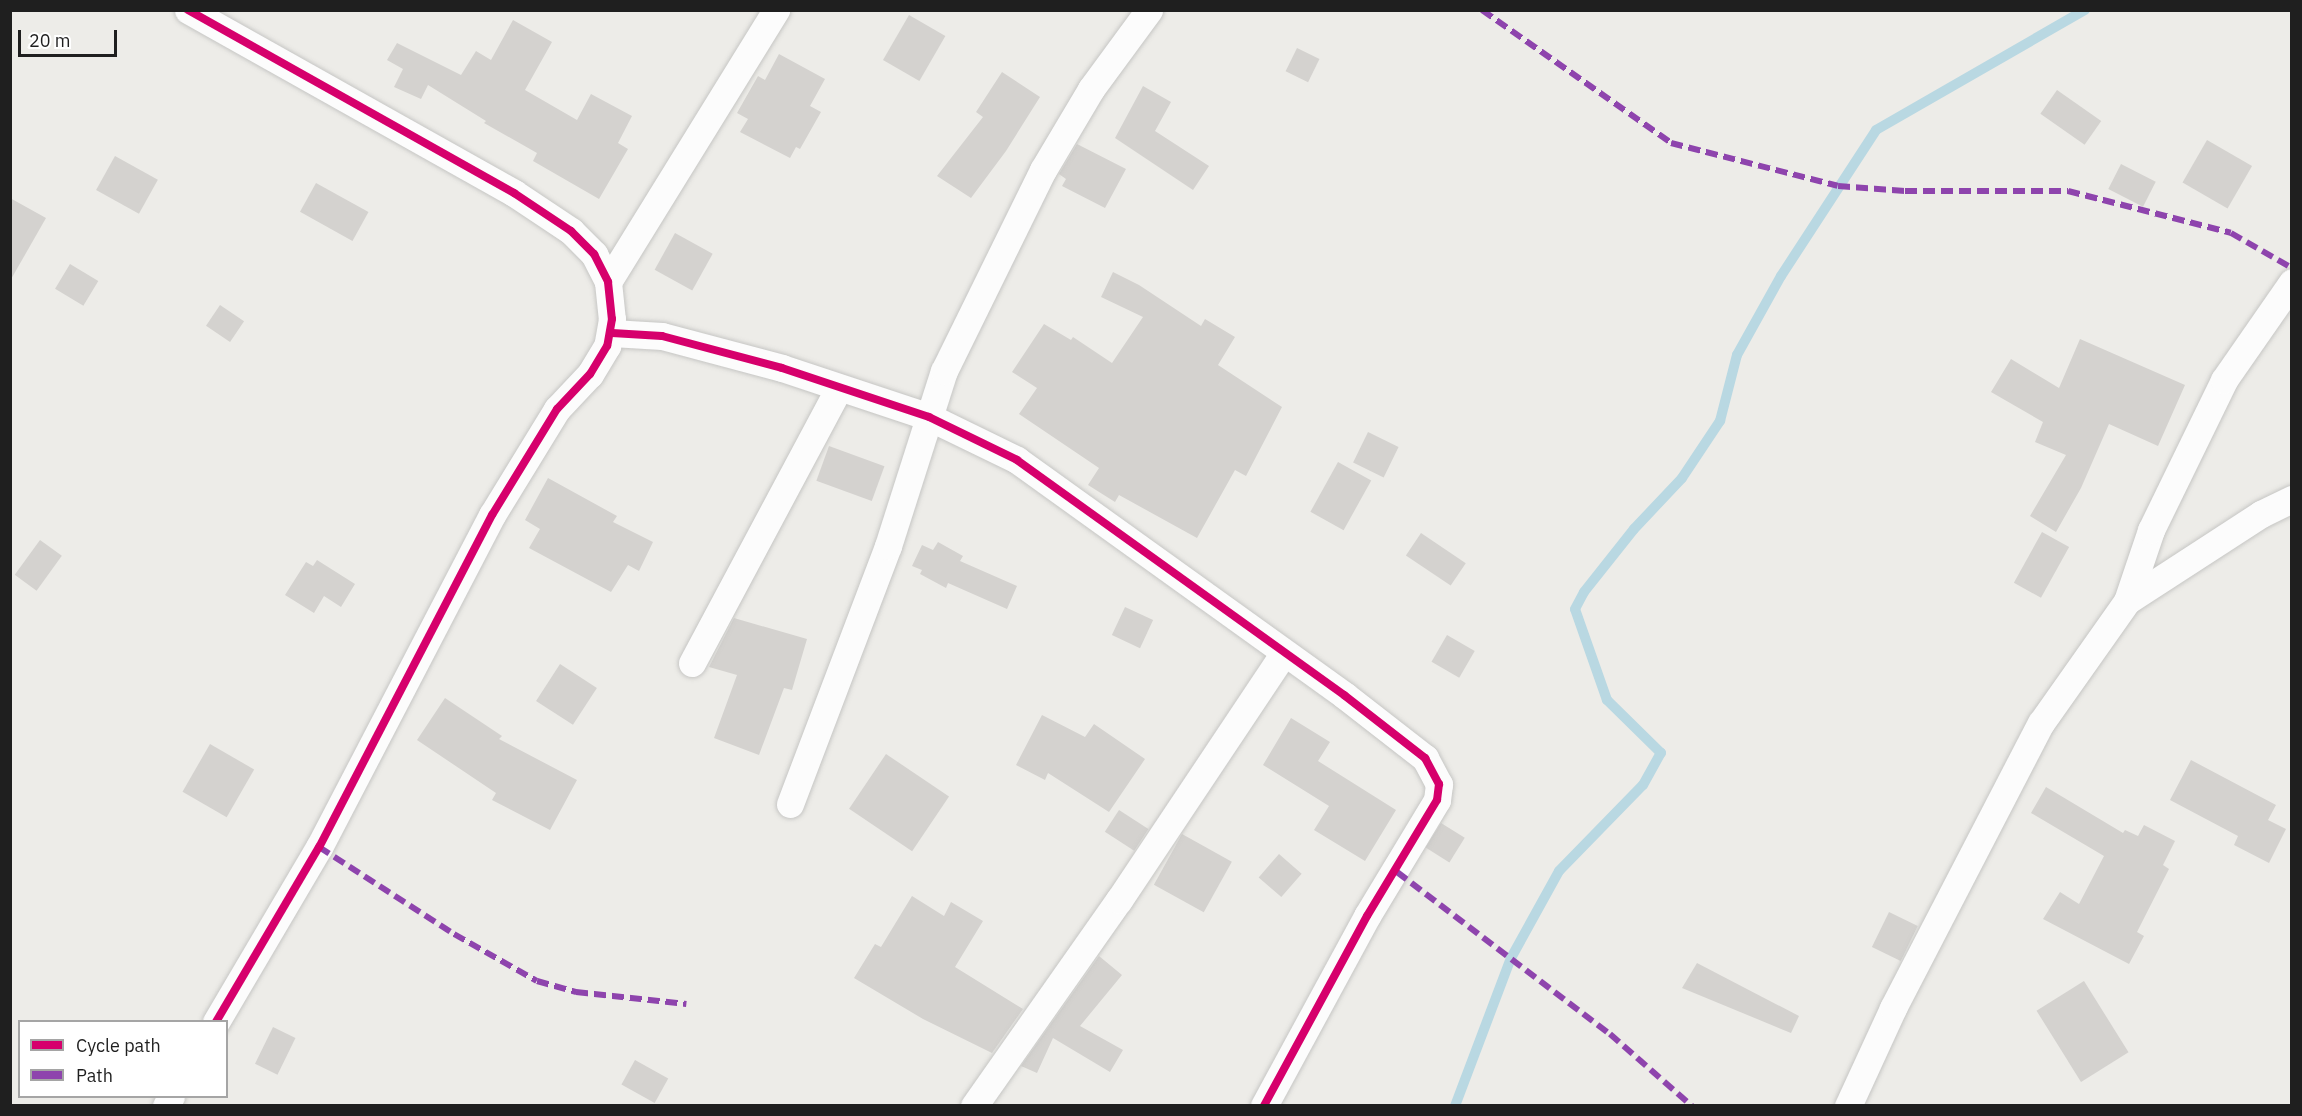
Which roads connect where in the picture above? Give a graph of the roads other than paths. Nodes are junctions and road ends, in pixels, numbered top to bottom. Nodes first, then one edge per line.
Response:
1 (188, 10) edge
2 (776, 10) edge
3 (1149, 10) edge
4 (608, 282) junction
5 (2292, 282) edge
6 (612, 333) junction
7 (838, 390) junction
8 (929, 417) junction
9 (2292, 499) edge
10 (2127, 601) junction
11 (1284, 653) junction
12 (692, 663) dead end
13 (790, 804) dead end
14 (217, 1020) edge
15 (974, 1106) edge
16 (1264, 1106) edge
17 (1848, 1106) edge

1 - 4 street
2 - 4 street
3 - 8 street
4 - 6 street
5 - 10 street
6 - 7 street
6 - 14 street
7 - 8 street
7 - 12 street
8 - 11 street
8 - 13 street
9 - 10 street
10 - 17 street
11 - 15 street
11 - 16 street

